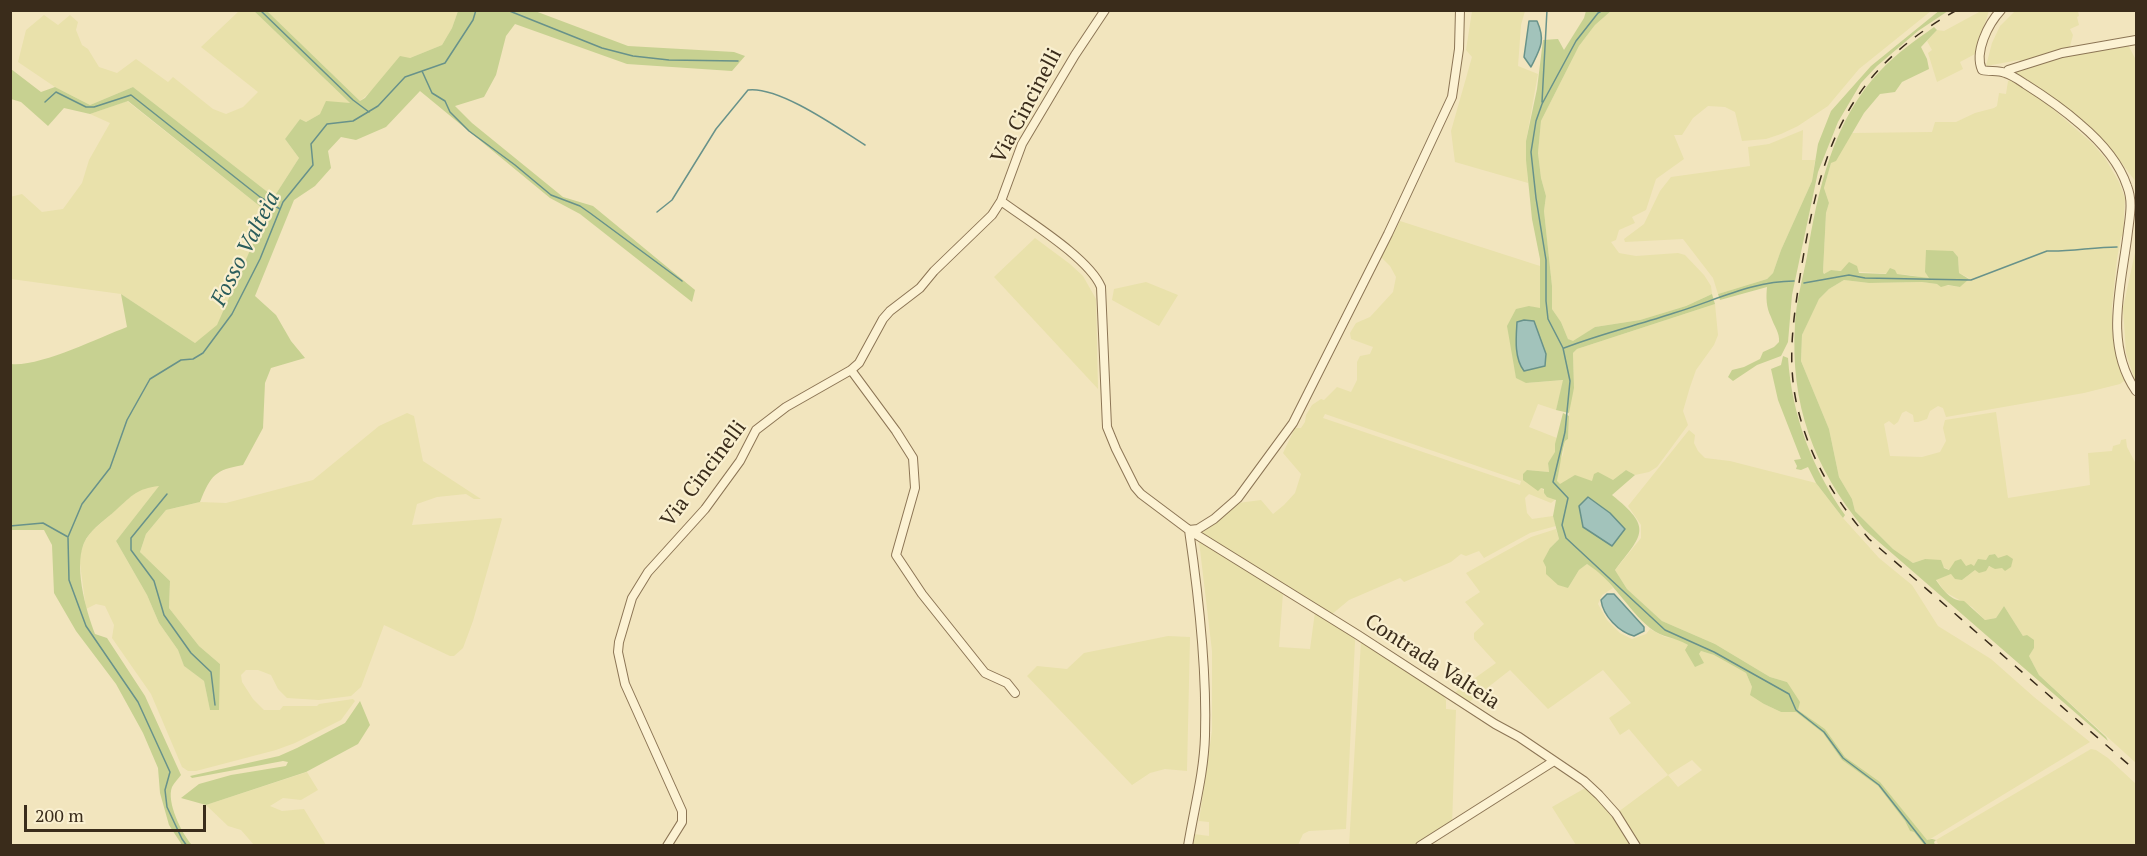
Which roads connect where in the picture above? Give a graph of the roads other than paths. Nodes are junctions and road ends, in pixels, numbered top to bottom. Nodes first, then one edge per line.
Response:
1 (1105, 10) edge
2 (1460, 10) edge
3 (2001, 10) edge
4 (2136, 40) edge
5 (2007, 73) junction
6 (1001, 201) junction
7 (851, 370) junction
8 (2136, 391) edge
9 (1189, 530) junction
10 (1015, 693) dead end
11 (1554, 761) junction
12 (667, 846) edge
13 (1188, 846) edge
14 (1420, 846) edge
15 (1636, 846) edge

1 - 6 street, Via Cincinelli
2 - 9 street
3 - 5 street
4 - 5 street
5 - 8 street
6 - 7 street, Via Cincinelli
6 - 9 street, Contrada Valteia
7 - 10 street
7 - 12 street, Via Cincinelli
9 - 11 street, Contrada Valteia
9 - 13 street
11 - 14 street
11 - 15 street, Contrada Valteia

